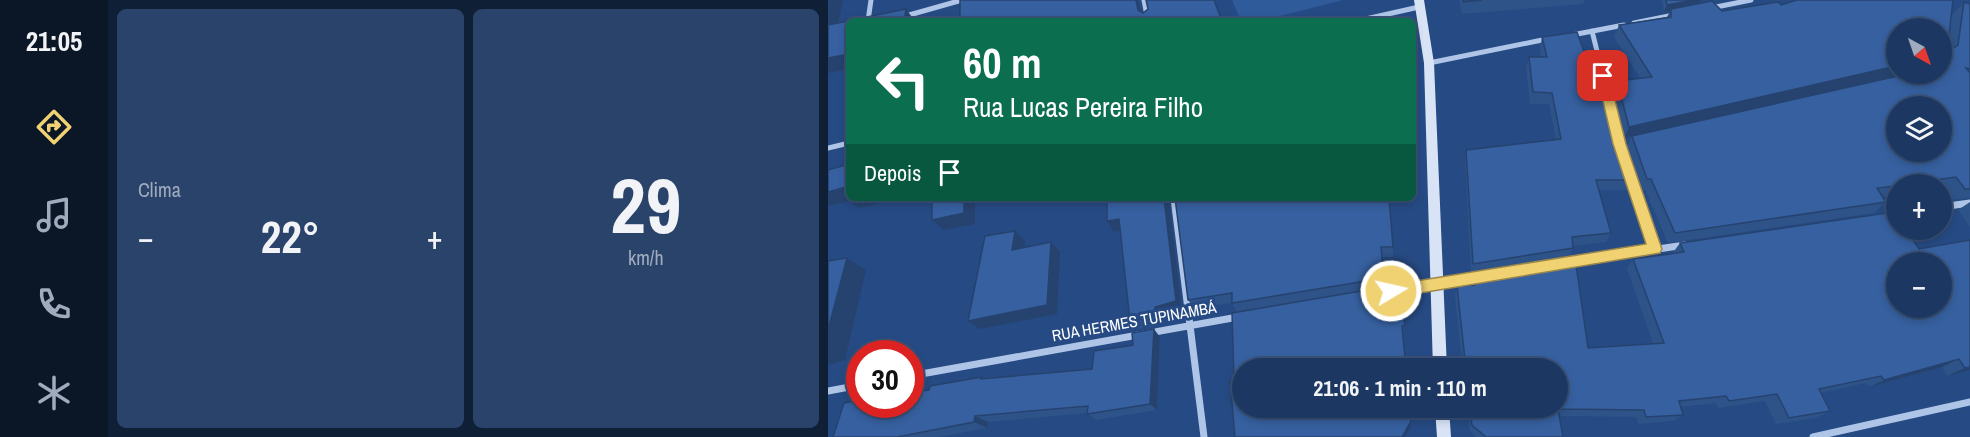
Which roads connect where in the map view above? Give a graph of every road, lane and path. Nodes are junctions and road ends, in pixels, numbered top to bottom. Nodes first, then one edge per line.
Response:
1 (871, 0) edge
2 (962, 0) edge
3 (1144, 0) edge
4 (1751, 0) edge
5 (1419, 4) edge
6 (1706, 9) edge
7 (1683, 13) edge
8 (868, 18) edge
9 (899, 18) edge
10 (1147, 18) edge
11 (1368, 18) edge
12 (1592, 31) junction
13 (1568, 35) edge
14 (1557, 38) edge
15 (1429, 63) junction
16 (1608, 99) edge
17 (846, 144) edge
18 (828, 148) edge
19 (1630, 176) edge
20 (1174, 201) edge
21 (1970, 203) edge
22 (1952, 205) edge
23 (1689, 245) edge
24 (1655, 249) junction
25 (1562, 264) edge
26 (1493, 275) edge
27 (1436, 284) junction
28 (1365, 296) edge
29 (1249, 315) edge
30 (1190, 324) junction
31 (1439, 358) edge
32 (924, 373) edge
33 (846, 388) edge
34 (828, 391) edge
35 (1970, 402) edge
36 (1443, 418) edge
37 (1204, 437) edge
38 (1444, 437) edge
39 (1813, 437) edge

1 - 8 street
2 - 9 street
3 - 10 street
4 - 6 street
5 - 11 street
5 - 15 street
7 - 12 street
12 - 13 street
12 - 16 street
14 - 15 street
15 - 27 street
17 - 18 street
19 - 24 street
20 - 30 street
21 - 22 street
23 - 24 street
24 - 25 street
26 - 27 street
27 - 28 street
27 - 31 street
29 - 30 street, RUA HERMES TUPINAMBÁ
30 - 32 street, RUA HERMES TUPINAMBÁ
30 - 37 street
33 - 34 street
35 - 39 street
36 - 38 street

